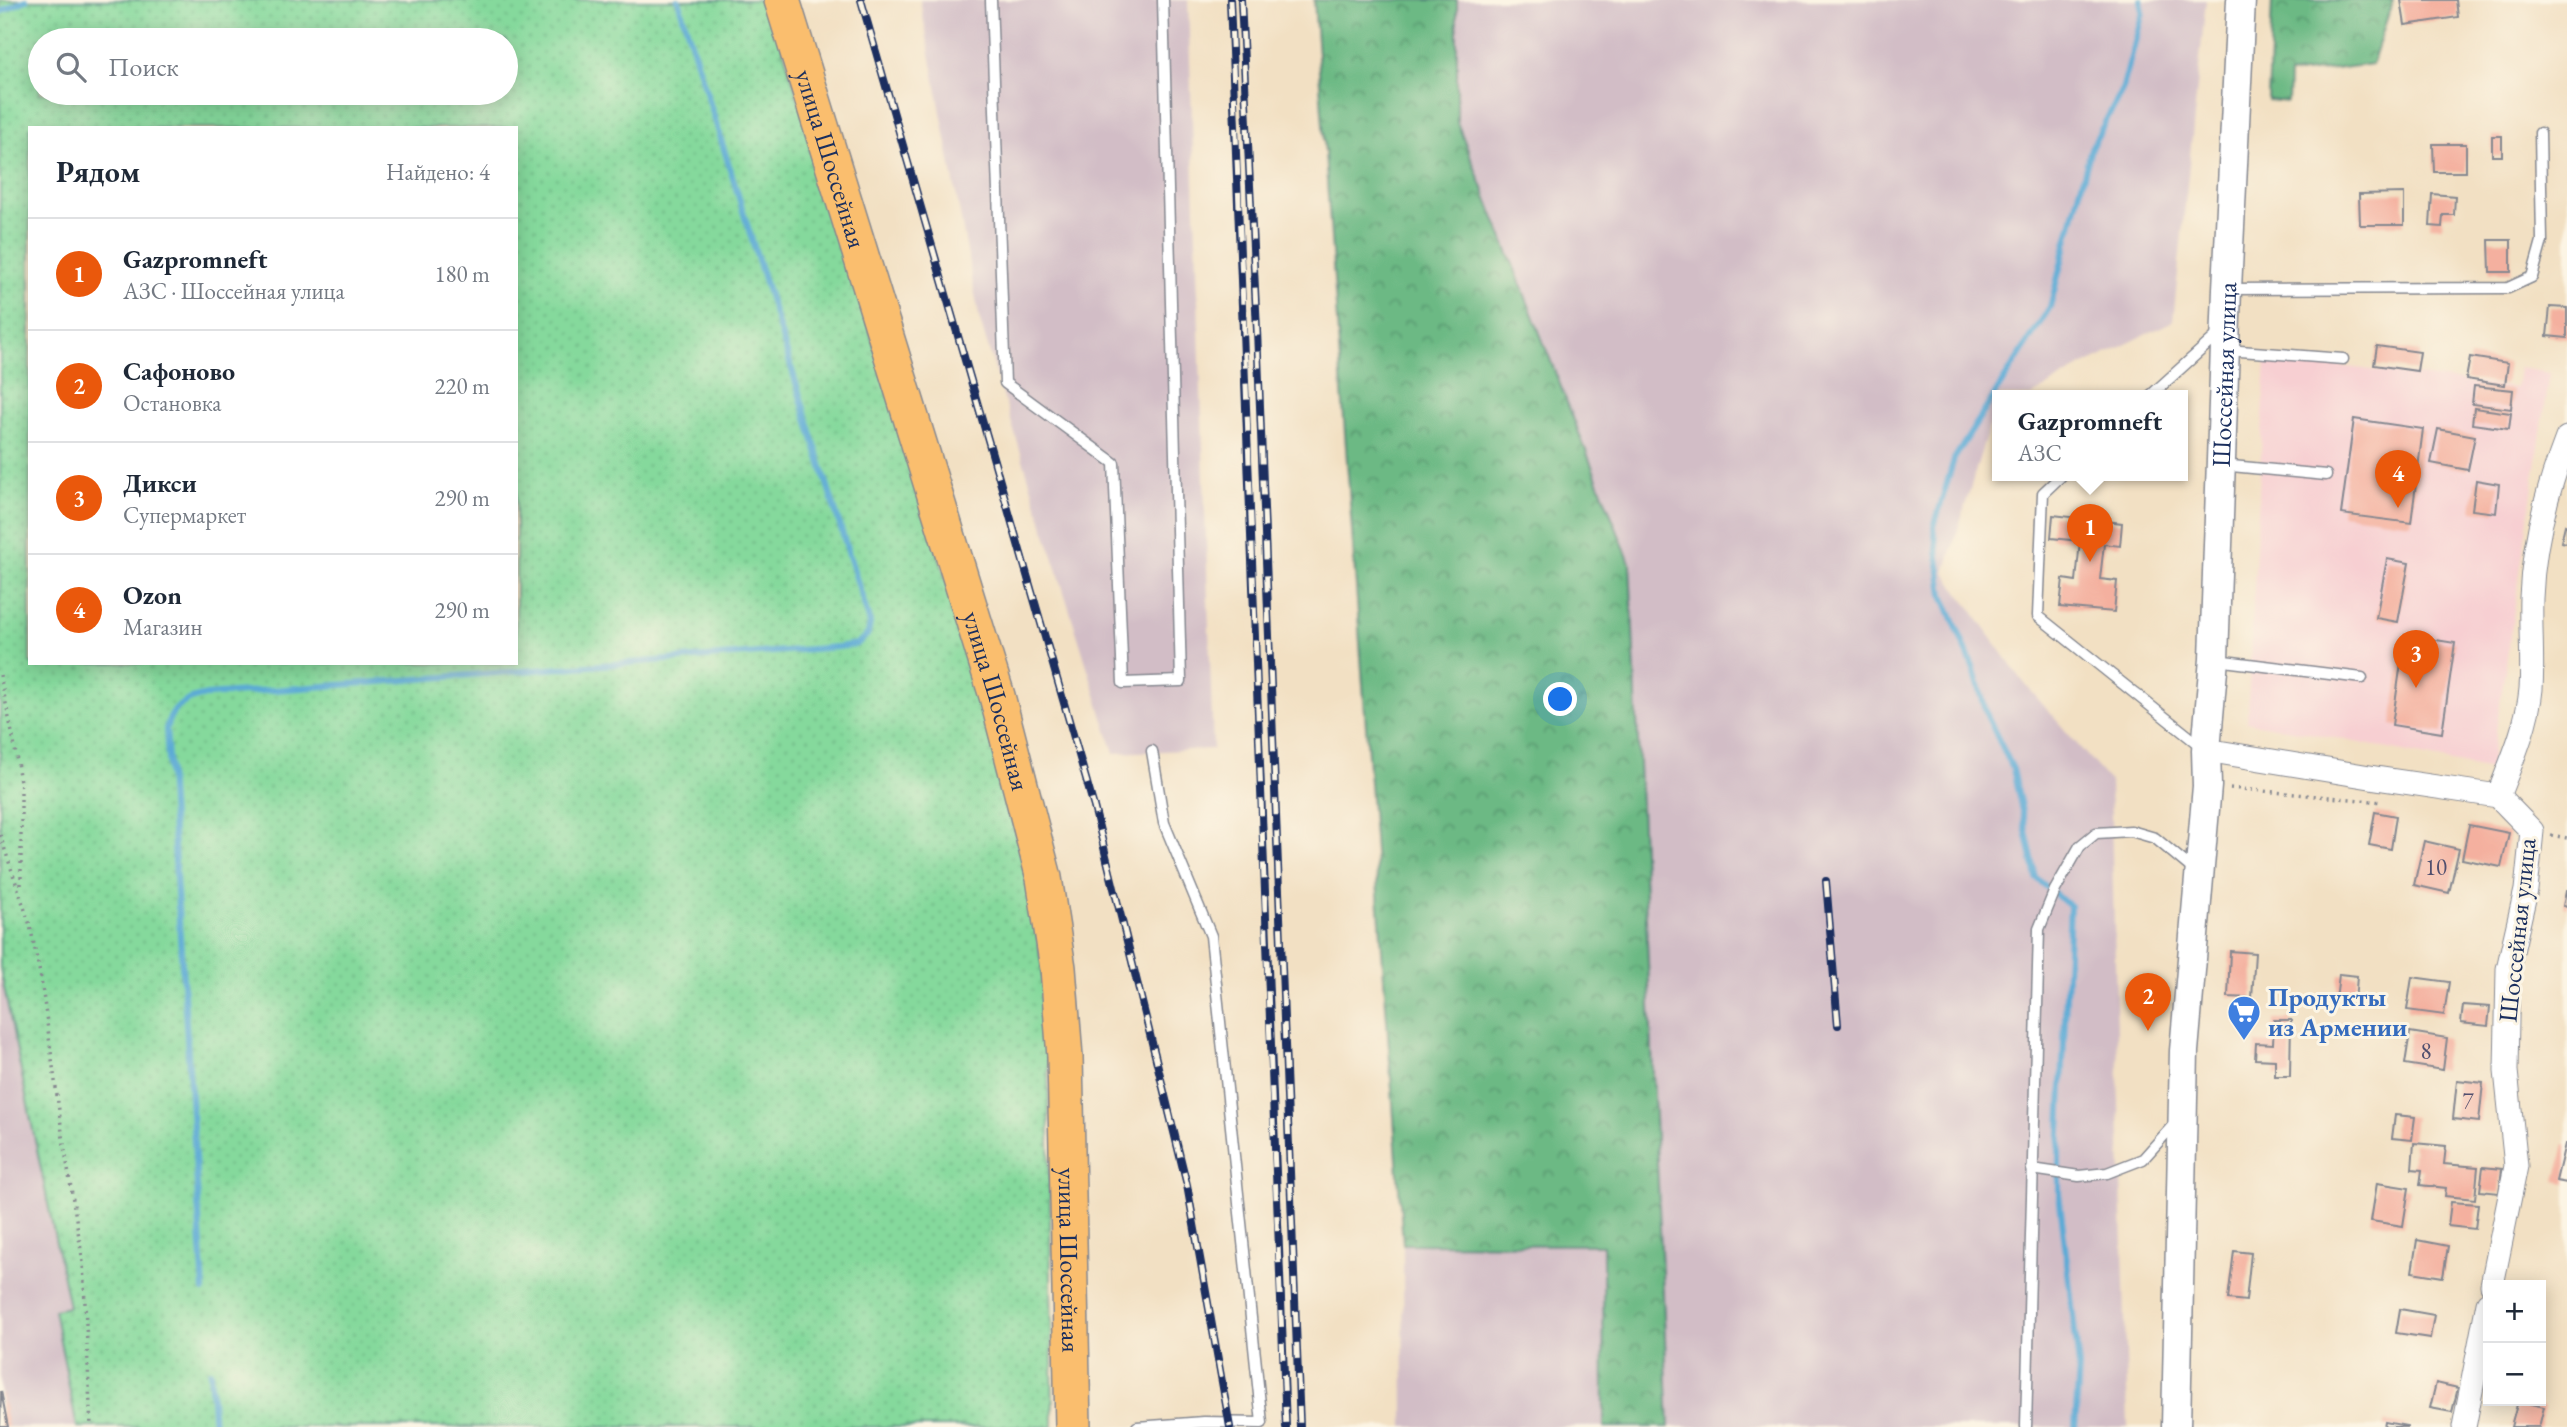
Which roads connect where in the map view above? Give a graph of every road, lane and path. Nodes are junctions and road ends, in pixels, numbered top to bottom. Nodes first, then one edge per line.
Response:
1 (782, 0) edge
2 (991, 0) edge
3 (1163, 0) edge
4 (2241, 0) edge
5 (2540, 133) dead end
6 (2227, 289) junction
7 (2225, 339) junction
8 (2343, 359) dead end
9 (2158, 390) edge
10 (2567, 438) edge
11 (2221, 465) junction
12 (2326, 475) dead end
13 (2056, 481) edge
14 (2214, 659) junction
15 (0, 675) edge
16 (2362, 678) dead end
17 (2206, 750) junction
18 (1152, 751) dead end
19 (2207, 786) junction
20 (2498, 796) junction
21 (2388, 803) dead end
22 (2532, 831) junction
23 (0, 835) edge
24 (2567, 838) edge
25 (2199, 875) junction
26 (21, 894) junction
27 (2183, 1115) junction
28 (2032, 1169) junction
29 (2493, 1280) edge
30 (2483, 1329) edge
31 (91, 1427) edge
32 (1073, 1427) edge
33 (1137, 1427) edge
34 (2026, 1427) edge
35 (2176, 1427) edge
36 (2464, 1427) edge

1 - 32 main road, улица Шоссейная
2 - 3 lane
4 - 6 street, Шоссейная улица
5 - 6 lane
6 - 7 street, Шоссейная улица
7 - 8 lane
7 - 9 lane
7 - 11 street, Шоссейная улица
10 - 20 street
11 - 12 lane
11 - 14 street, Шоссейная улица
13 - 17 lane
14 - 16 lane
14 - 17 street, Шоссейная улица
15 - 26 path
17 - 19 street, Шоссейная улица
17 - 20 street
18 - 33 lane
19 - 21 path
19 - 25 street, Шоссейная улица
20 - 22 street, Шоссейная улица
22 - 24 path
22 - 29 street, Шоссейная улица
23 - 26 path
25 - 27 street, Шоссейная улица
25 - 28 lane
26 - 31 path
27 - 28 lane
27 - 35 street, Шоссейная улица
28 - 34 lane
30 - 36 street

